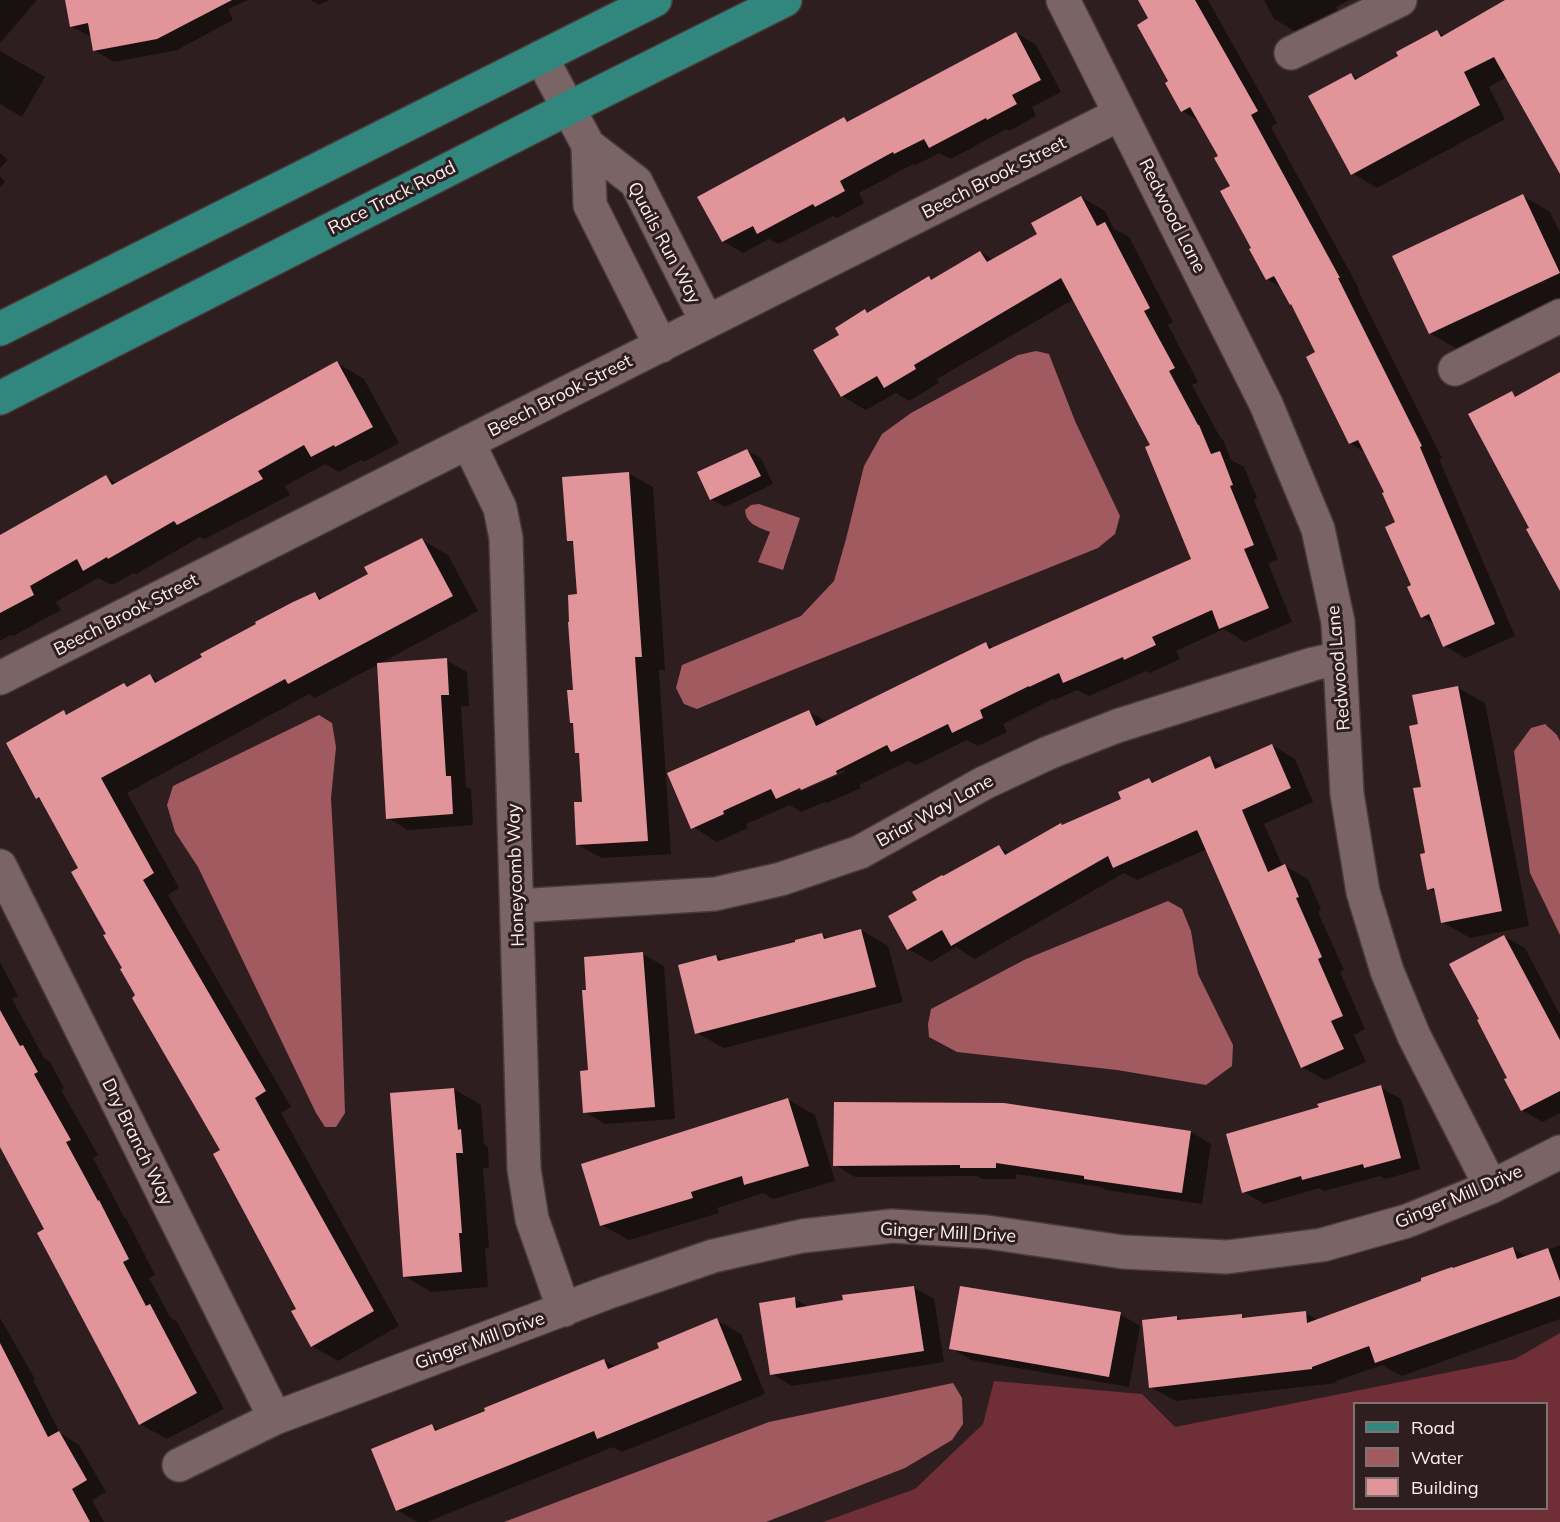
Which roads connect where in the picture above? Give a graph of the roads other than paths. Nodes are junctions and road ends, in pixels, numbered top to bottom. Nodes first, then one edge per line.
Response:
1 (655, 0) edge
2 (785, 0) edge
3 (1063, 0) edge
4 (1400, 0) edge
5 (1291, 53) dead end
6 (542, 57) junction
7 (569, 108) junction
8 (1120, 114) junction
9 (588, 145) junction
10 (1560, 316) edge
11 (707, 322) junction
12 (0, 329) edge
13 (661, 346) junction
14 (1455, 369) dead end
15 (0, 398) edge
16 (468, 442) junction
17 (1340, 658) junction
18 (0, 678) edge
19 (0, 866) edge
20 (517, 906) junction
21 (1560, 1152) edge
22 (1491, 1187) junction
23 (564, 1310) junction
24 (275, 1418) junction
25 (178, 1465) dead end

1 - 6 main road
2 - 7 main road, Race Track Road
3 - 8 street, Redwood Lane
4 - 5 street
6 - 7 street, Quails Run Way
6 - 12 main road
7 - 9 street, Quails Run Way
7 - 15 main road, Race Track Road
8 - 11 street, Beech Brook Street
8 - 17 street, Redwood Lane
9 - 11 street, Quails Run Way
9 - 13 street, Quails Run Way
10 - 14 street
11 - 13 street, Beech Brook Street
13 - 16 street, Beech Brook Street
16 - 18 street, Beech Brook Street
16 - 20 street, Honeycomb Way
17 - 20 street, Briar Way Lane
17 - 22 street, Redwood Lane
19 - 24 street, Dry Branch Way
20 - 23 street, Honeycomb Way
21 - 22 street, Ginger Mill Drive
22 - 23 street, Ginger Mill Drive
23 - 24 street, Ginger Mill Drive
24 - 25 street, Ginger Mill Drive

